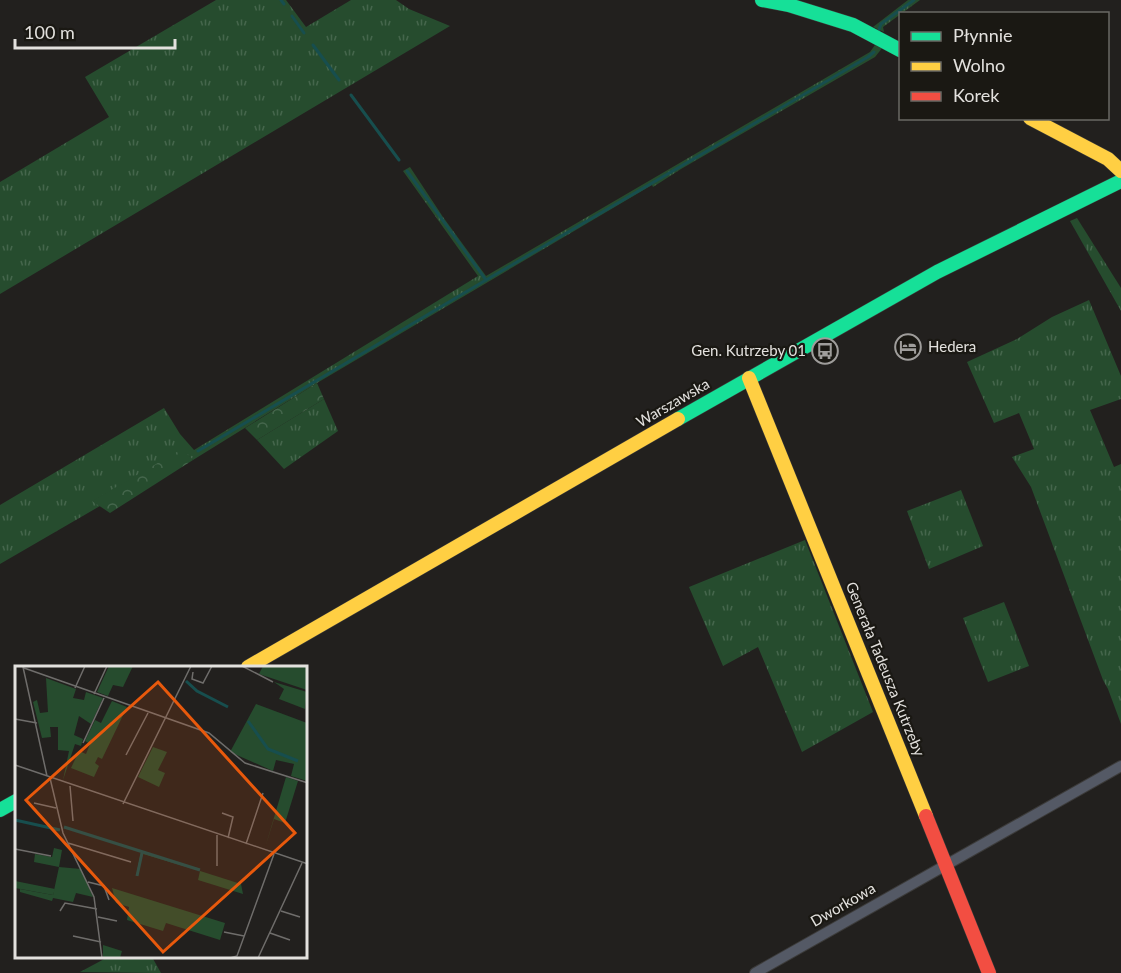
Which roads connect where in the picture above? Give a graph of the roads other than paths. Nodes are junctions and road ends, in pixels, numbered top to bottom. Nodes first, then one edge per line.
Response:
1 (762, 0) edge
2 (899, 49) edge
3 (1034, 120) edge
4 (1121, 171) edge
5 (1121, 181) edge
6 (749, 378) junction
7 (250, 666) edge
8 (1121, 766) edge
9 (15, 802) edge
10 (0, 810) edge
11 (946, 864) junction
12 (755, 973) edge
13 (989, 973) edge

1 - 2 main road
3 - 4 main road
5 - 6 main road, Warszawska
6 - 7 main road, Warszawska
6 - 11 main road, Generała Tadeusza Kutrzeby
8 - 11 street, Dworkowa
9 - 10 main road
11 - 12 street, Dworkowa
11 - 13 main road, Generała Tadeusza Kutrzeby

